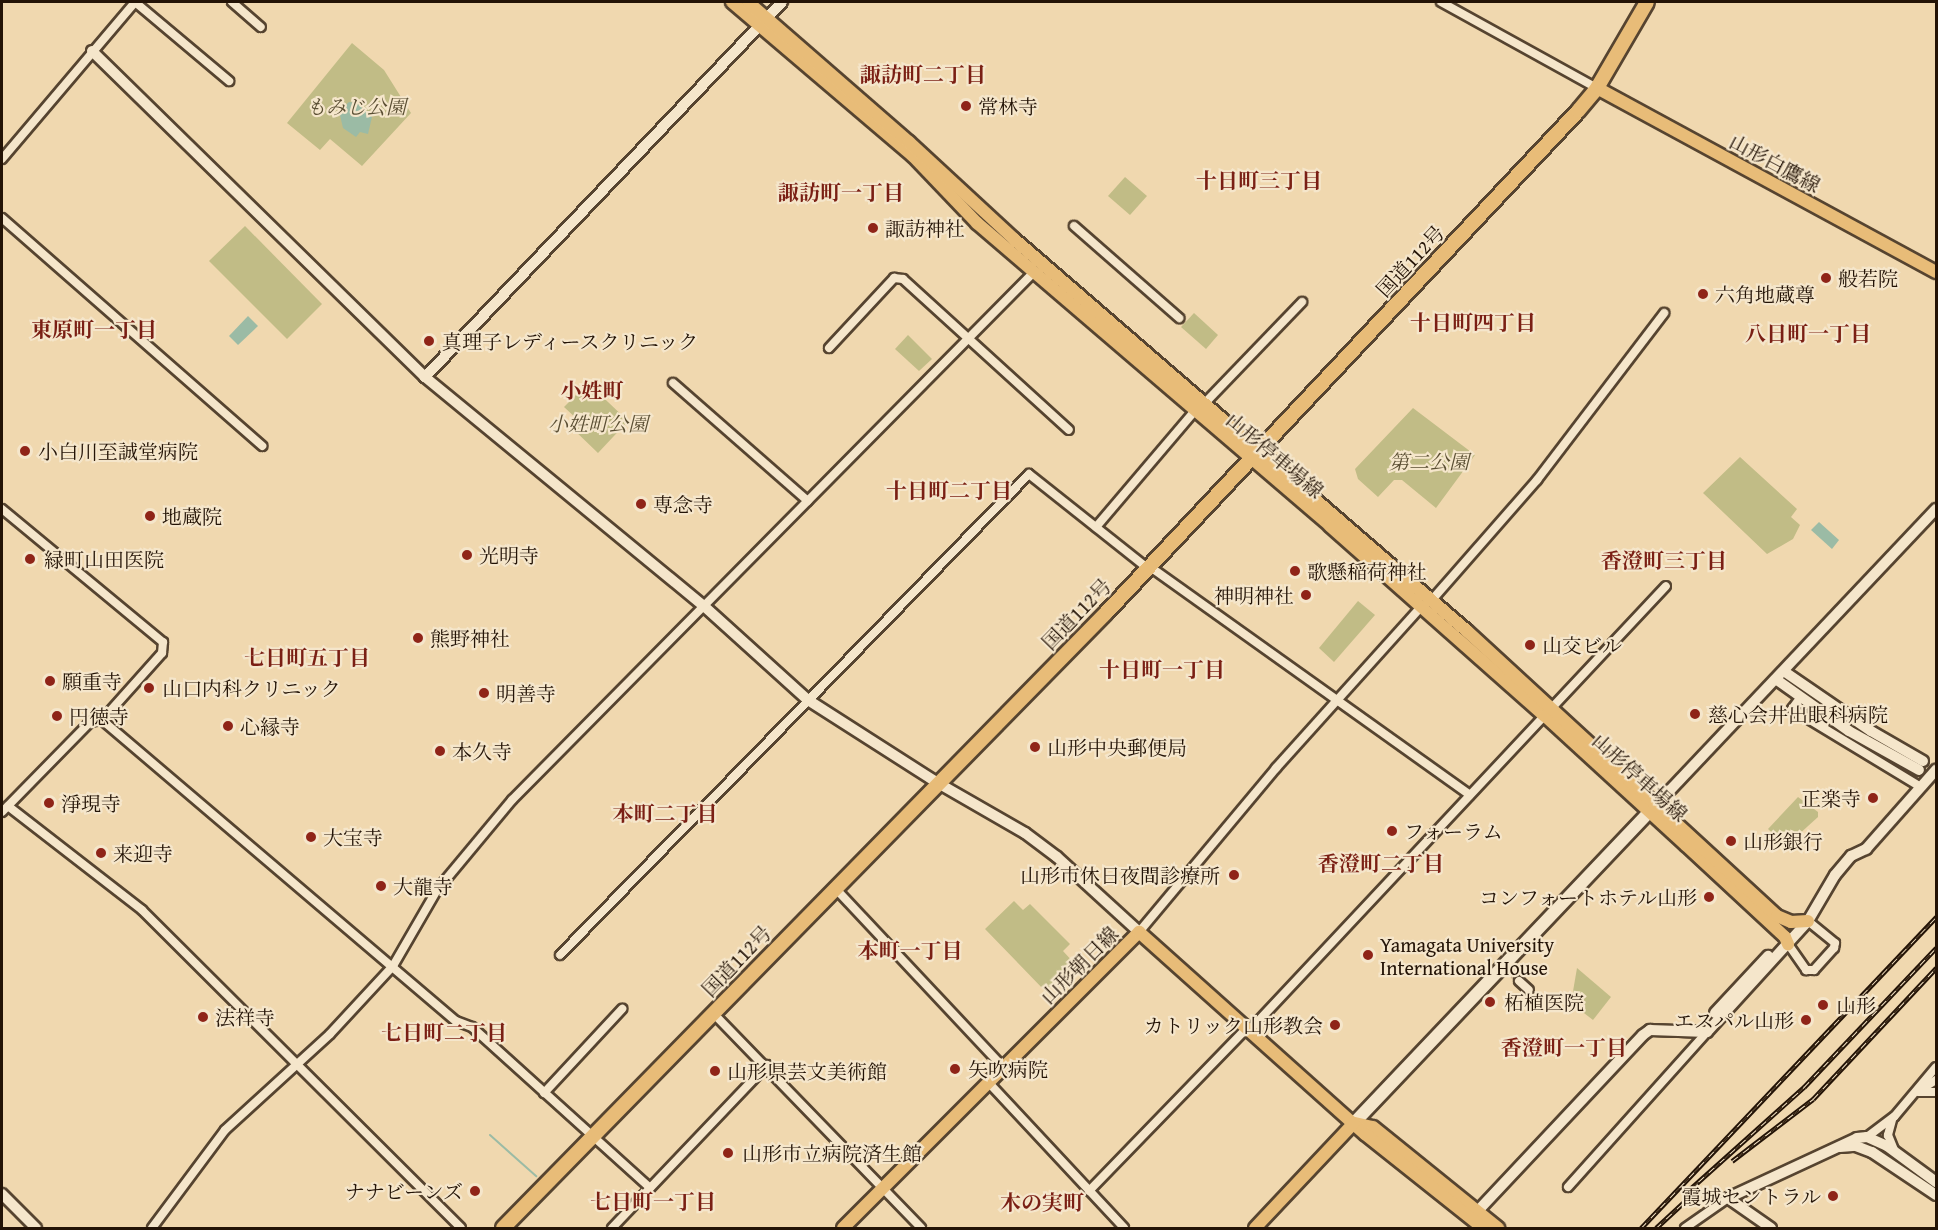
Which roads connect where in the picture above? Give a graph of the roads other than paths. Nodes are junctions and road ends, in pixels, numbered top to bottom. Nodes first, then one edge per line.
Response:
1 (135, 2) edge
2 (232, 2) edge
3 (732, 2) edge
4 (748, 2) edge
5 (782, 2) edge
6 (1441, 2) edge
7 (1647, 2) edge
8 (763, 22) junction
9 (261, 27) dead end
10 (92, 51) junction
11 (229, 81) dead end
12 (1597, 88) junction
13 (2, 159) edge
14 (2, 218) edge
15 (1074, 226) dead end
16 (1034, 272) junction
17 (1936, 272) edge
18 (1302, 302) dead end
19 (1664, 312) dead end
20 (1179, 318) dead end
21 (969, 338) junction
22 (829, 348) dead end
23 (425, 377) junction
24 (673, 383) dead end
25 (1199, 409) junction
26 (1069, 430) dead end
27 (262, 446) dead end
28 (1254, 455) junction
29 (808, 501) junction
30 (1936, 509) edge
31 (2, 510) edge
32 (1096, 527) junction
33 (1148, 567) junction
34 (1666, 586) dead end
35 (1426, 604) junction
36 (705, 606) junction
37 (1781, 676) junction
38 (1801, 697) junction
39 (808, 700) junction
40 (1335, 702) junction
41 (1548, 712) junction
42 (102, 720) junction
43 (1936, 770) edge
44 (938, 783) junction
45 (1921, 787) junction
46 (1470, 795) junction
47 (1653, 808) junction
48 (5, 809) edge
49 (834, 887) junction
50 (1804, 921) junction
51 (1139, 932) junction
52 (1786, 941) junction
53 (560, 955) dead end
54 (393, 966) junction
55 (1519, 981) tunnel mouth
56 (1529, 990) dead end
57 (622, 1009) dead end
58 (713, 1013) junction
59 (1247, 1031) junction
60 (1707, 1032) junction
61 (296, 1065) junction
62 (766, 1065) junction
63 (1936, 1067) edge
64 (1004, 1068) junction
65 (1936, 1080) edge
66 (989, 1083) junction
67 (1918, 1092) junction
68 (1936, 1092) edge
69 (544, 1093) junction
70 (1894, 1117) junction
71 (1354, 1123) junction
72 (593, 1138) junction
73 (1872, 1139) junction
74 (1833, 1148) junction
75 (1894, 1151) junction
76 (1887, 1160) junction
77 (1936, 1182) edge
78 (1568, 1187) dead end
79 (650, 1188) junction
80 (883, 1189) junction
81 (1089, 1191) junction
82 (2, 1194) edge
83 (1936, 1196) edge
84 (1728, 1198) junction
85 (1474, 1215) junction
86 (1690, 1227) edge
87 (36, 1228) edge
88 (152, 1228) edge
89 (461, 1228) edge
90 (503, 1228) edge
91 (612, 1228) edge
92 (843, 1228) edge
93 (921, 1228) edge
94 (1124, 1228) edge
95 (1255, 1228) edge
96 (1483, 1228) edge
97 (1498, 1228) edge
98 (1771, 1228) edge

1 - 10 street
1 - 11 street
2 - 9 street
3 - 8 main road, 山形停車場線
4 - 8 main road, 山形停車場線
5 - 8 street
6 - 12 street
7 - 12 highway, 国道112号
8 - 16 main road, 山形停車場線
8 - 23 street
8 - 25 main road, 山形停車場線
10 - 13 street
10 - 23 street
12 - 17 main road, 山形白鷹線
12 - 28 highway, 国道112号
14 - 27 street
15 - 20 street
16 - 21 street
16 - 25 main road, 山形停車場線
18 - 25 street
19 - 35 street
21 - 22 street
21 - 26 street
21 - 29 street
23 - 36 street
24 - 29 street
25 - 28 main road, 山形停車場線
25 - 32 street
28 - 33 highway, 国道112号
28 - 35 main road, 山形停車場線
29 - 36 street
30 - 37 street
31 - 42 street
32 - 33 street
32 - 39 street
33 - 40 street
33 - 44 highway, 国道112号
34 - 41 street
35 - 40 street
35 - 41 main road, 山形停車場線
36 - 39 street
36 - 54 street
37 - 38 street
37 - 38 street
37 - 47 street
38 - 45 street
39 - 44 street
39 - 53 street
40 - 46 street
40 - 51 street
41 - 46 street
41 - 47 main road, 山形停車場線
42 - 48 street
42 - 54 street
43 - 45 street
44 - 49 highway, 国道112号
44 - 51 street
45 - 50 street
46 - 59 street
47 - 50 main road, 山形停車場線
47 - 52 main road, 山形停車場線
47 - 71 main road
48 - 61 street
49 - 58 highway, 国道112号
49 - 64 street
50 - 52 street
50 - 52 street
51 - 59 main road, 山形朝日線
51 - 64 main road, 山形朝日線
52 - 60 street
54 - 61 street
54 - 69 street
55 - 56 street
57 - 69 street
58 - 62 street
58 - 72 highway, 国道112号
59 - 71 main road, 山形朝日線
59 - 81 street
60 - 78 street
60 - 85 street
61 - 88 street
61 - 89 street
62 - 79 street
62 - 80 street
63 - 67 street
64 - 66 main road, 山形朝日線
65 - 67 street
66 - 80 main road, 山形朝日線
66 - 81 street
67 - 68 street
67 - 70 street
69 - 72 street
70 - 73 street
70 - 75 street
71 - 85 main road, 山形朝日線
71 - 95 main road
72 - 79 street
72 - 90 highway, 国道112号
73 - 74 street
73 - 75 street
73 - 76 street
74 - 76 street
74 - 84 street
75 - 77 street
76 - 83 street
79 - 91 street
80 - 92 main road, 山形朝日線
80 - 93 street
81 - 94 street
82 - 87 street
84 - 86 street
84 - 98 street
85 - 96 main road, 山形朝日線
85 - 97 main road, 山形朝日線

